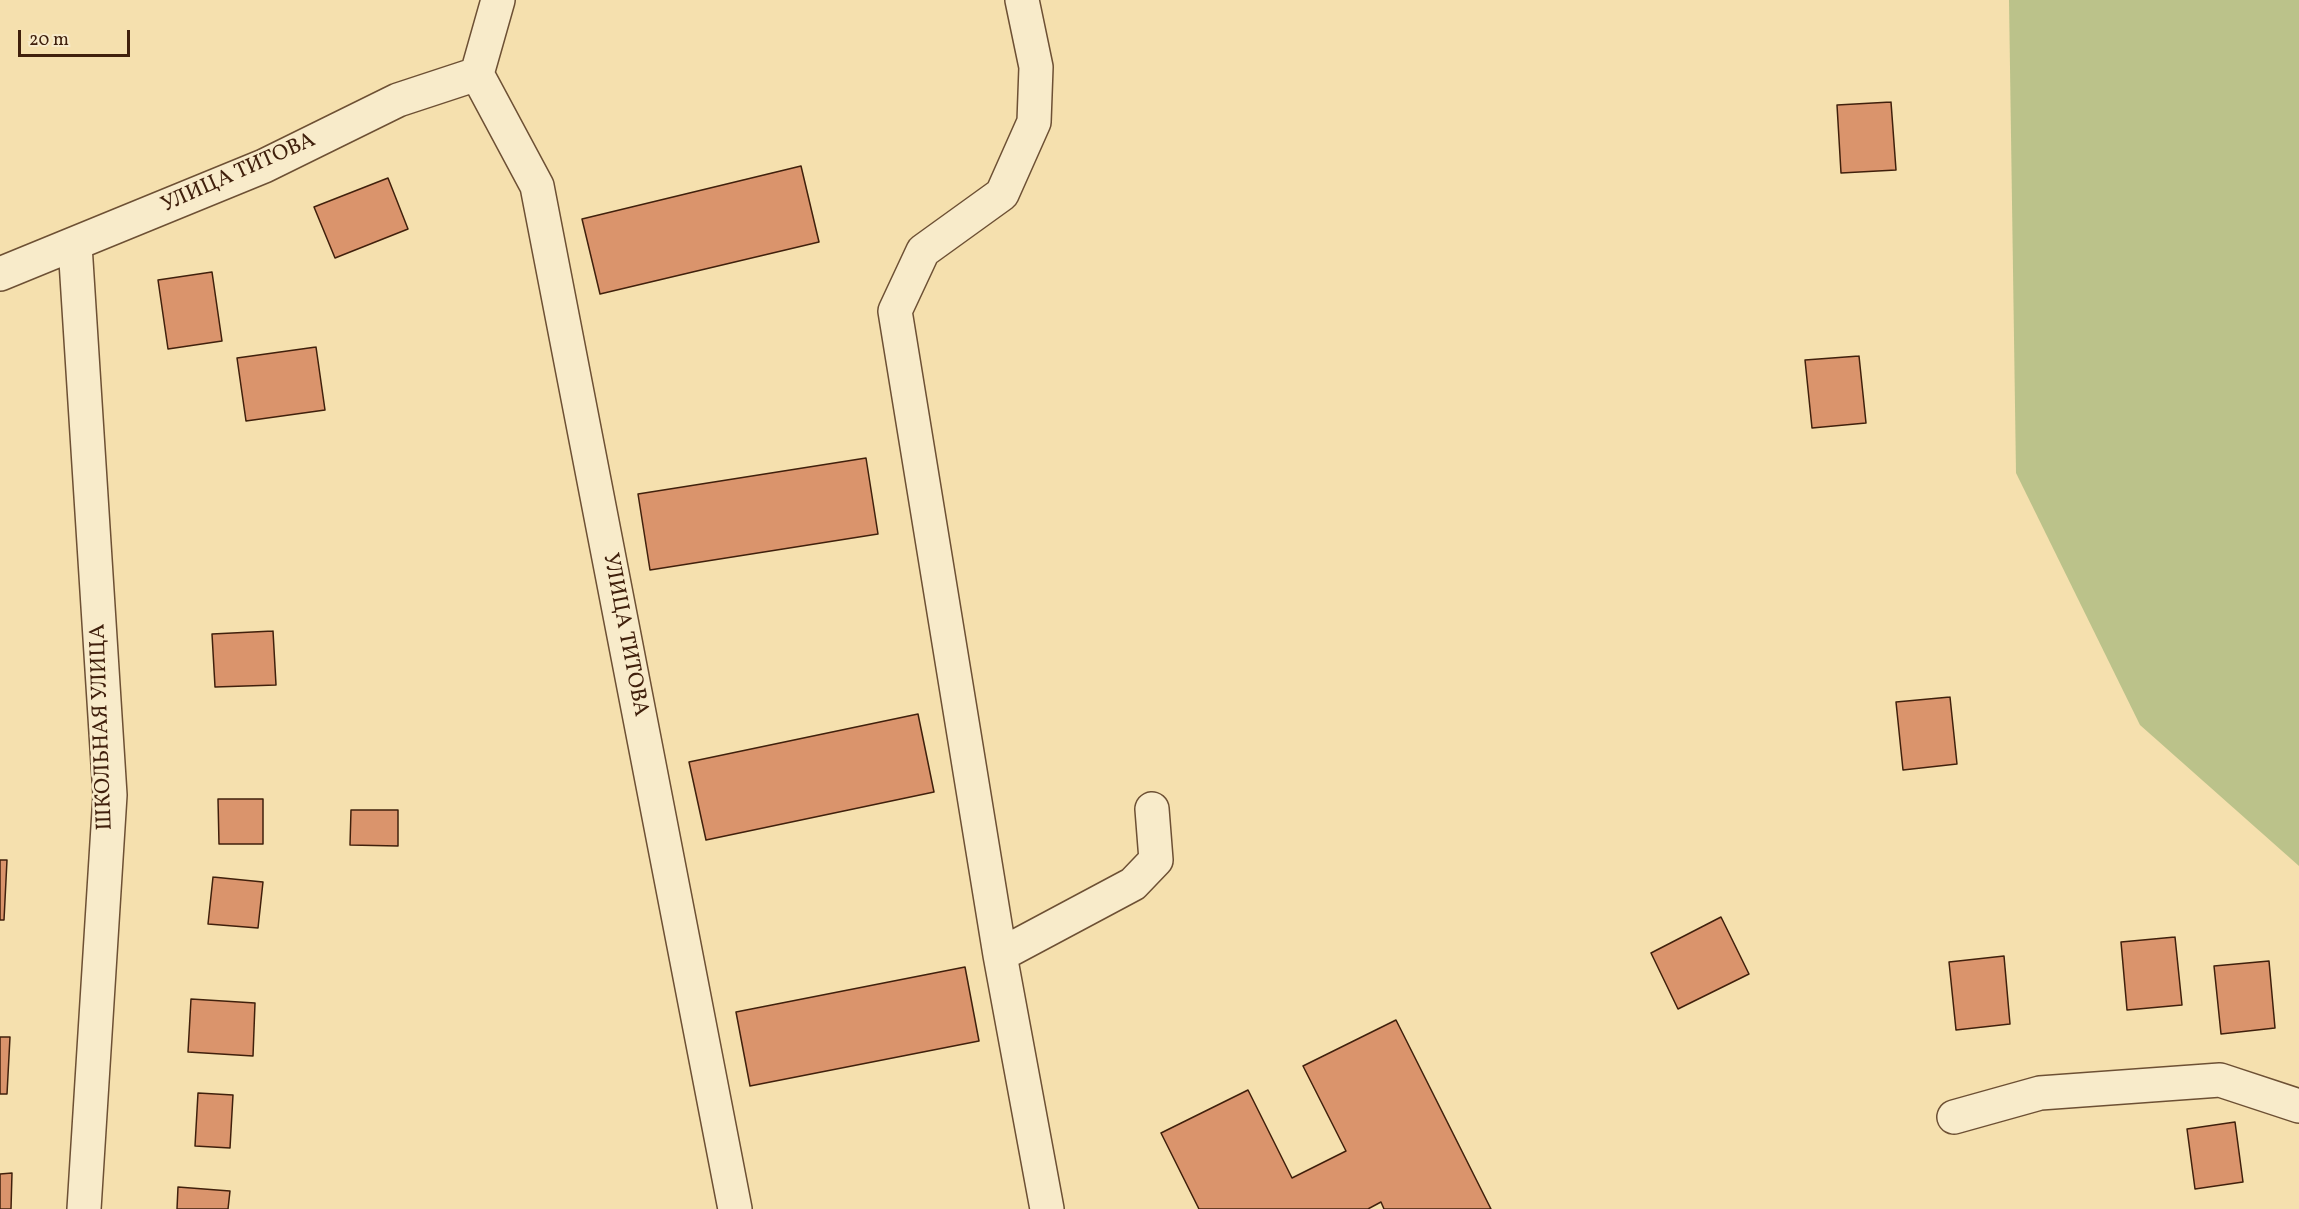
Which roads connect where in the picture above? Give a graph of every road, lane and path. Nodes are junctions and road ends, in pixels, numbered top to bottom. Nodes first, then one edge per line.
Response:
1 (498, 0) edge
2 (1022, 0) edge
3 (477, 74) junction
4 (75, 245) junction
5 (0, 274) edge
6 (1152, 809) dead end
7 (1000, 955) junction
8 (2299, 1106) edge
9 (1954, 1117) dead end
10 (84, 1209) edge
11 (735, 1209) edge
12 (1047, 1209) edge

1 - 3 street
2 - 7 street
3 - 4 street, УЛИЦА ТИТОВА
3 - 11 street, УЛИЦА ТИТОВА
4 - 5 street, УЛИЦА ТИТОВА
4 - 10 street, ШКОЛЬНАЯ УЛИЦА
6 - 7 street
7 - 12 street
8 - 9 street

